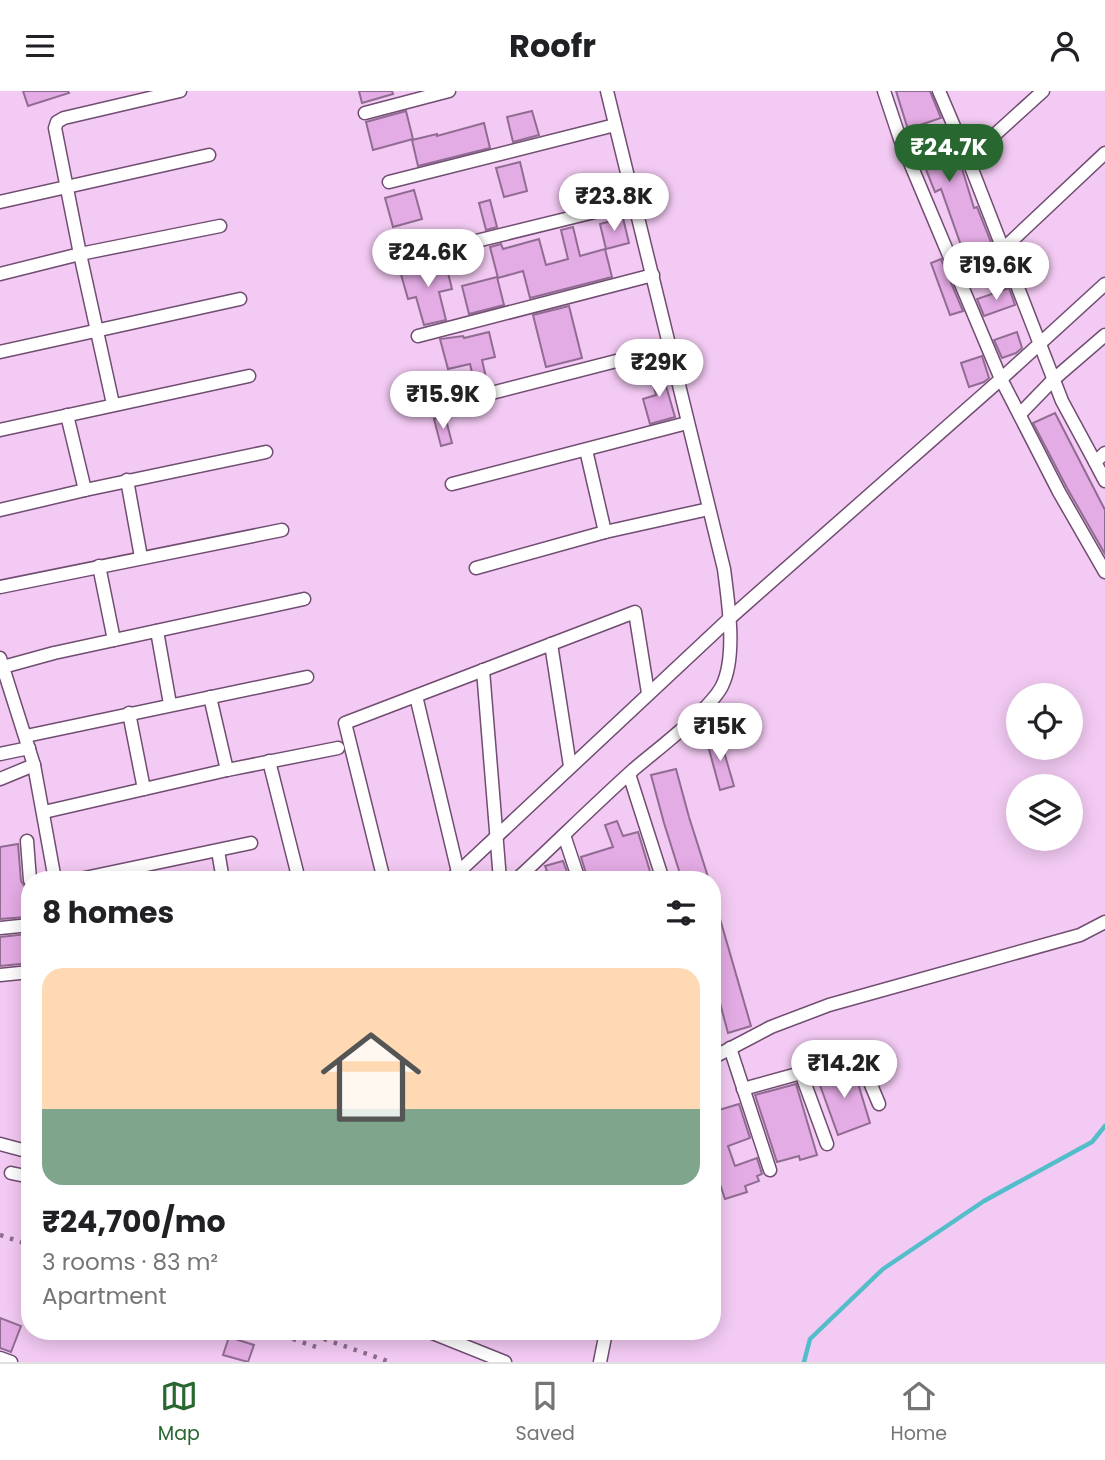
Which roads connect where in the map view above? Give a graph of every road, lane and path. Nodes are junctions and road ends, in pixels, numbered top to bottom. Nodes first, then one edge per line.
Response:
1 (180, 91) edge
2 (449, 91) edge
3 (607, 91) edge
4 (884, 91) edge
5 (939, 91) edge
6 (1043, 91) edge
7 (365, 113) dead end
8 (615, 125) junction
9 (1105, 153) edge
10 (209, 155) dead end
11 (968, 159) junction
12 (389, 182) dead end
13 (66, 188) junction
14 (0, 202) edge
15 (635, 202) junction
16 (220, 226) dead end
17 (1002, 250) junction
18 (80, 254) junction
19 (407, 258) dead end
20 (0, 274) edge
21 (653, 275) junction
22 (1105, 284) edge
23 (240, 299) dead end
24 (96, 332) junction
25 (1105, 335) edge
26 (418, 336) dead end
27 (1039, 344) junction
28 (671, 347) junction
29 (0, 352) edge
30 (249, 376) dead end
31 (1001, 379) junction
32 (1054, 379) junction
33 (113, 404) junction
34 (437, 407) dead end
35 (1020, 414) junction
36 (67, 415) junction
37 (687, 423) junction
38 (0, 430) edge
39 (586, 450) junction
40 (266, 451) dead end
41 (1100, 457) edge
42 (127, 480) junction
43 (1105, 481) edge
44 (452, 484) dead end
45 (85, 490) junction
46 (709, 509) junction
47 (0, 510) edge
48 (282, 530) dead end
49 (605, 532) junction
50 (141, 557) junction
51 (99, 566) junction
52 (476, 568) dead end
53 (1105, 572) edge
54 (0, 587) edge
55 (304, 599) dead end
56 (730, 618) junction
57 (157, 631) junction
58 (114, 640) junction
59 (551, 644) junction
60 (2, 670) edge
61 (483, 670) junction
62 (307, 677) dead end
63 (648, 693) junction
64 (416, 696) junction
65 (210, 697) junction
66 (170, 704) junction
67 (129, 713) junction
68 (28, 742) junction
69 (338, 748) dead end
70 (0, 754) edge
71 (269, 761) junction
72 (34, 765) junction
73 (570, 766) junction
74 (227, 770) junction
75 (629, 774) junction
76 (0, 779) edge
77 (144, 789) junction
78 (44, 812) junction
79 (564, 835) junction
80 (497, 836) junction
81 (27, 841) dead end
82 (251, 843) dead end
83 (218, 851) junction
84 (29, 871) edge
85 (54, 871) edge
86 (119, 871) edge
87 (221, 871) edge
88 (297, 871) edge
89 (382, 871) edge
90 (453, 871) edge
91 (459, 871) edge
92 (499, 871) edge
93 (526, 871) edge
94 (576, 871) edge
95 (660, 871) edge
96 (1105, 922) edge
97 (21, 926) edge
98 (0, 927) edge
99 (21, 973) edge
100 (0, 975) edge
101 (730, 1048) junction
102 (721, 1050) edge
103 (802, 1073) junction
104 (743, 1089) junction
105 (879, 1104) dead end
106 (0, 1144) edge
107 (827, 1144) dead end
108 (21, 1150) edge
109 (770, 1170) dead end
110 (11, 1173) dead end
111 (21, 1175) edge
112 (450, 1340) edge
113 (604, 1340) edge
114 (0, 1358) edge
115 (11, 1362) edge
116 (505, 1362) edge
117 (600, 1362) edge

1 - 13 street
2 - 7 street
3 - 8 street
4 - 31 street
5 - 11 street
6 - 11 street
8 - 12 street
8 - 15 street
9 - 17 street
10 - 13 street
11 - 17 street
13 - 14 street
13 - 18 street
15 - 19 street
15 - 21 street
16 - 18 street
17 - 27 street
18 - 20 street
18 - 24 street
21 - 26 street
21 - 28 street
22 - 27 street
23 - 24 street
24 - 29 street
24 - 33 street
25 - 32 street
27 - 31 street
27 - 32 street
28 - 34 street
28 - 37 street
30 - 33 street
31 - 35 street
31 - 56 street
32 - 35 street
32 - 41 street
33 - 36 street
35 - 53 street
36 - 38 street
36 - 45 street
37 - 39 street
37 - 46 street
39 - 44 street
39 - 49 street
40 - 42 street
41 - 43 street
42 - 45 street
42 - 50 street
45 - 47 street
46 - 49 street
46 - 56 street
48 - 50 street
49 - 52 street
50 - 51 street
51 - 54 street
51 - 58 street
55 - 57 street
56 - 63 street
56 - 75 street
57 - 58 street
57 - 66 street
58 - 60 street
59 - 61 street
59 - 63 street
59 - 73 street
60 - 68 street
61 - 64 street
61 - 80 street
62 - 65 street
63 - 73 street
64 - 89 street
64 - 90 street
65 - 66 street
65 - 74 street
66 - 67 street
67 - 68 street
67 - 77 street
68 - 70 street
68 - 72 street
69 - 71 street
71 - 74 street
71 - 88 street
72 - 76 street
72 - 78 street
73 - 80 street
74 - 77 street
75 - 79 street
75 - 95 street
77 - 78 street
78 - 85 street
79 - 93 street
79 - 94 street
80 - 91 street
80 - 92 street
81 - 84 street
82 - 83 street
83 - 86 street
83 - 87 street
96 - 101 street
97 - 98 street
99 - 100 street
101 - 102 street
101 - 104 street
103 - 104 street
103 - 105 street
103 - 107 street
104 - 109 street
106 - 108 street
110 - 111 street
112 - 116 street
113 - 117 street
114 - 115 street

